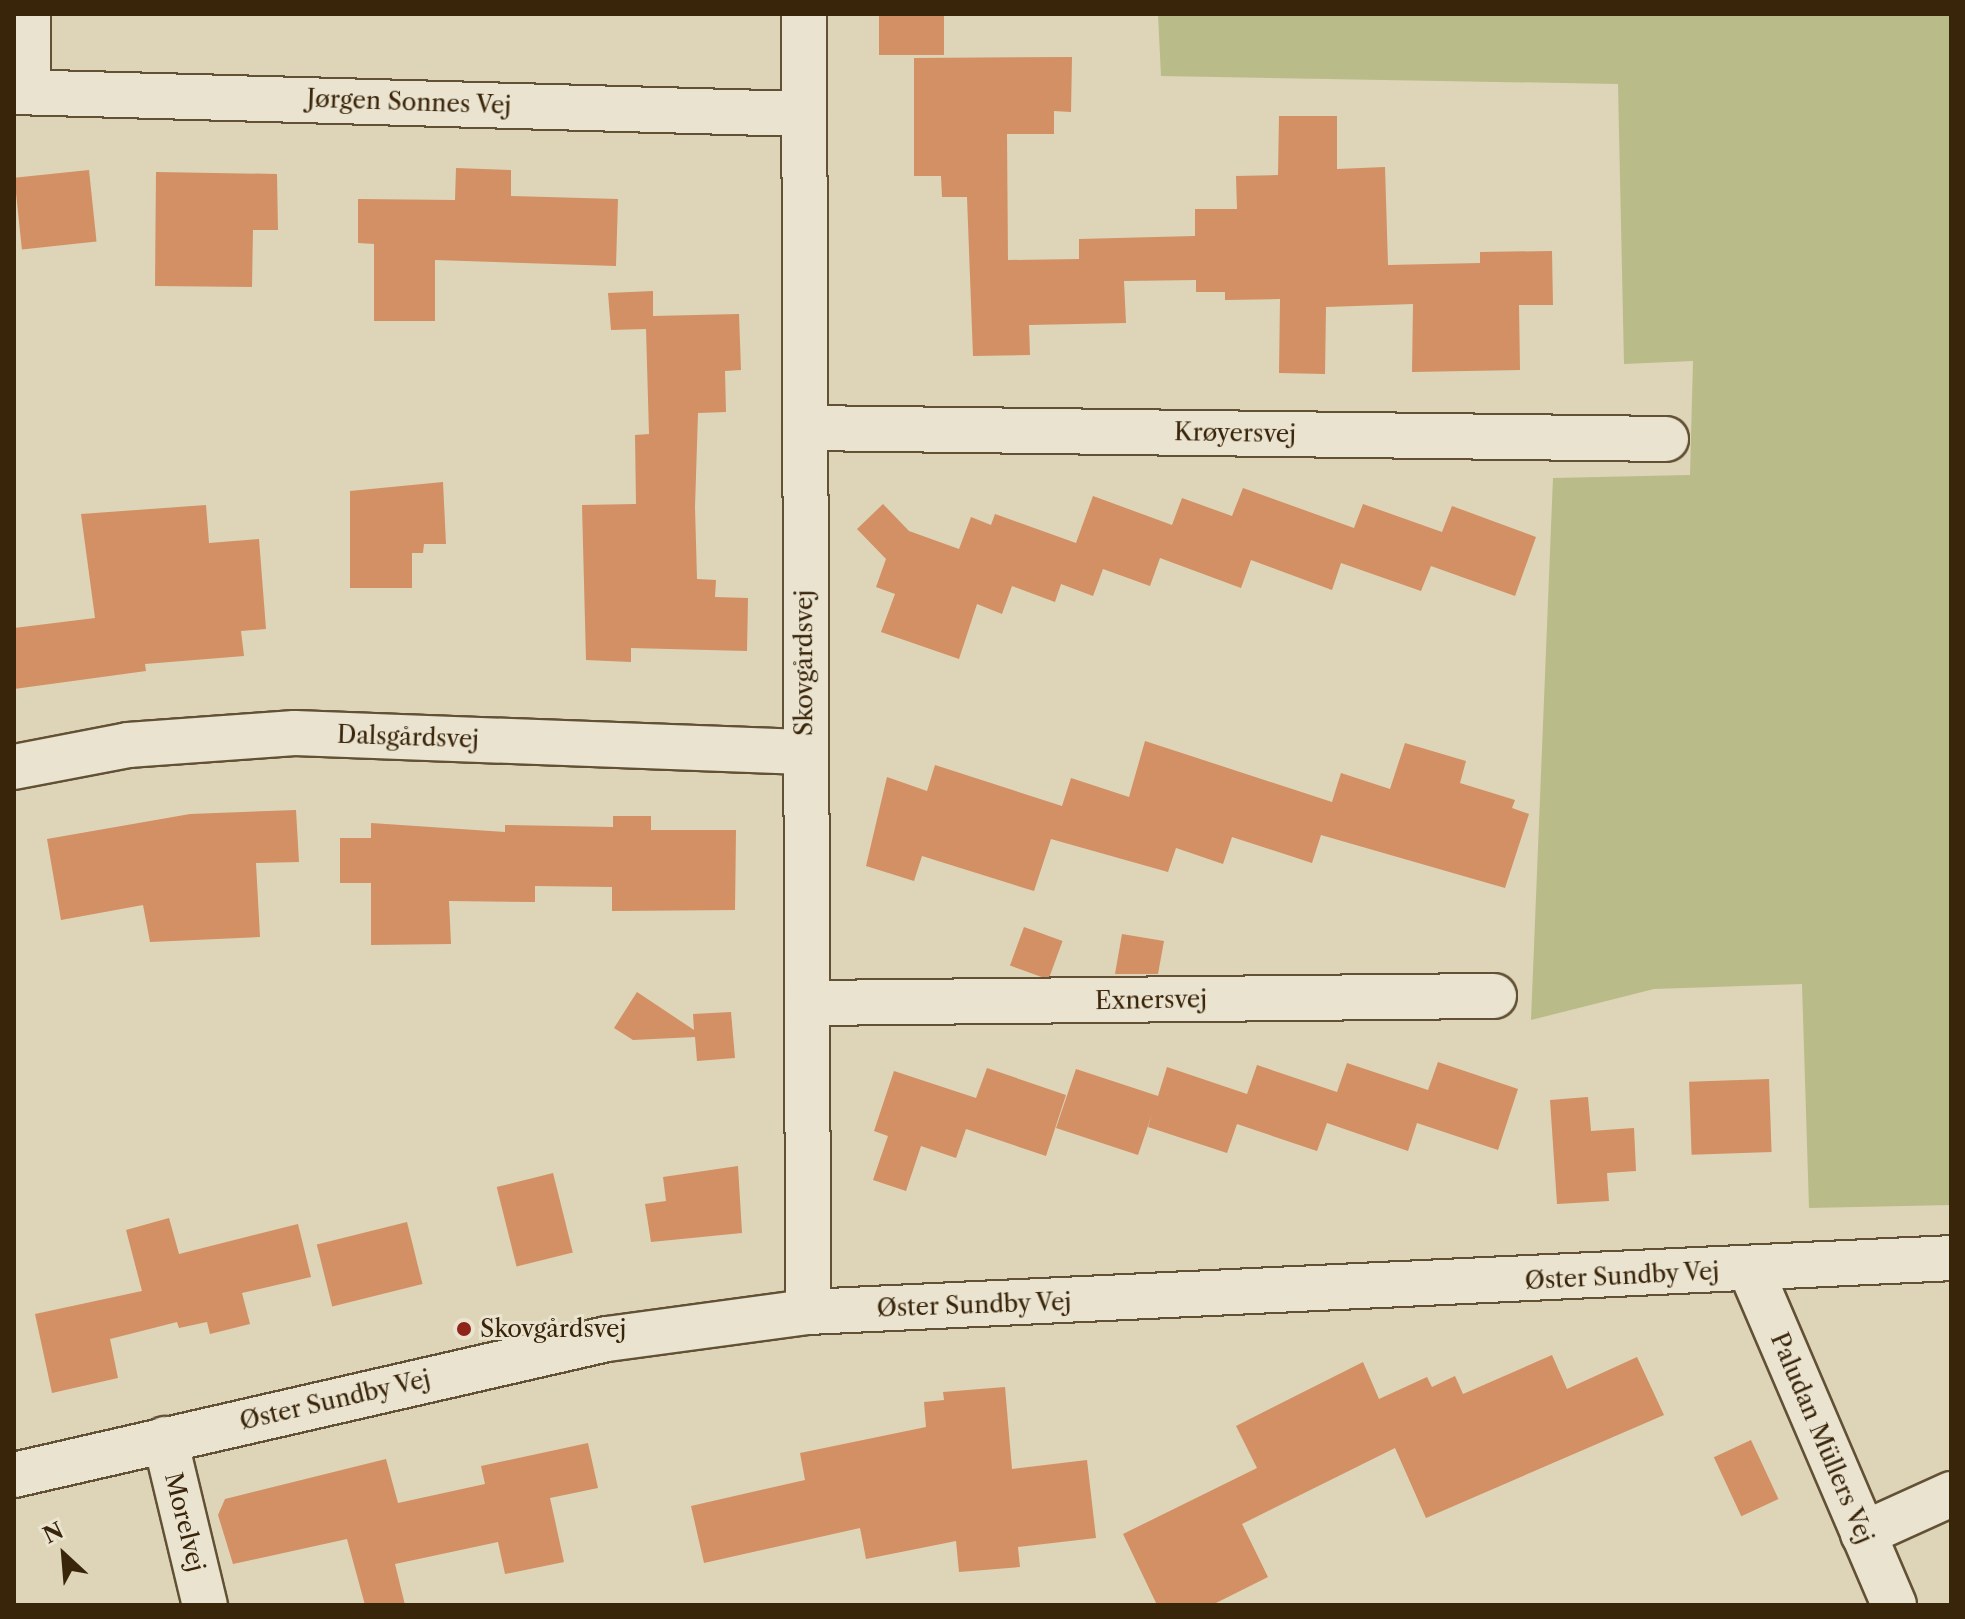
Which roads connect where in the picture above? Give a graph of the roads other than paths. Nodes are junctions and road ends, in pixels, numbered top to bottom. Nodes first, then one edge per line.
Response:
1 (28, 14) edge
2 (804, 14) edge
3 (21, 91) edge
4 (804, 114) junction
5 (805, 428) junction
6 (1666, 439) dead end
7 (804, 752) junction
8 (14, 767) edge
9 (1494, 996) dead end
10 (809, 1003) junction
11 (1951, 1258) edge
12 (1751, 1271) junction
13 (808, 1312) junction
14 (165, 1439) junction
15 (14, 1475) edge
16 (1951, 1494) edge
17 (1863, 1534) junction
18 (205, 1605) edge
19 (1894, 1605) edge

1 - 3 street
2 - 4 street, Skovgårdsvej
3 - 4 street, Jørgen Sonnes Vej
4 - 5 street, Skovgårdsvej
5 - 6 street, Krøyersvej
5 - 7 street, Skovgårdsvej
7 - 8 street, Dalsgårdsvej
7 - 10 street, Skovgårdsvej
9 - 10 street, Exnersvej
10 - 13 street, Skovgårdsvej
11 - 12 street, Øster Sundby Vej
12 - 13 street, Øster Sundby Vej
12 - 17 street, Paludan Müllers Vej
13 - 14 street, Øster Sundby Vej
14 - 15 street, Øster Sundby Vej
14 - 18 street, Morelvej
16 - 17 street
17 - 19 street, Paludan Müllers Vej

